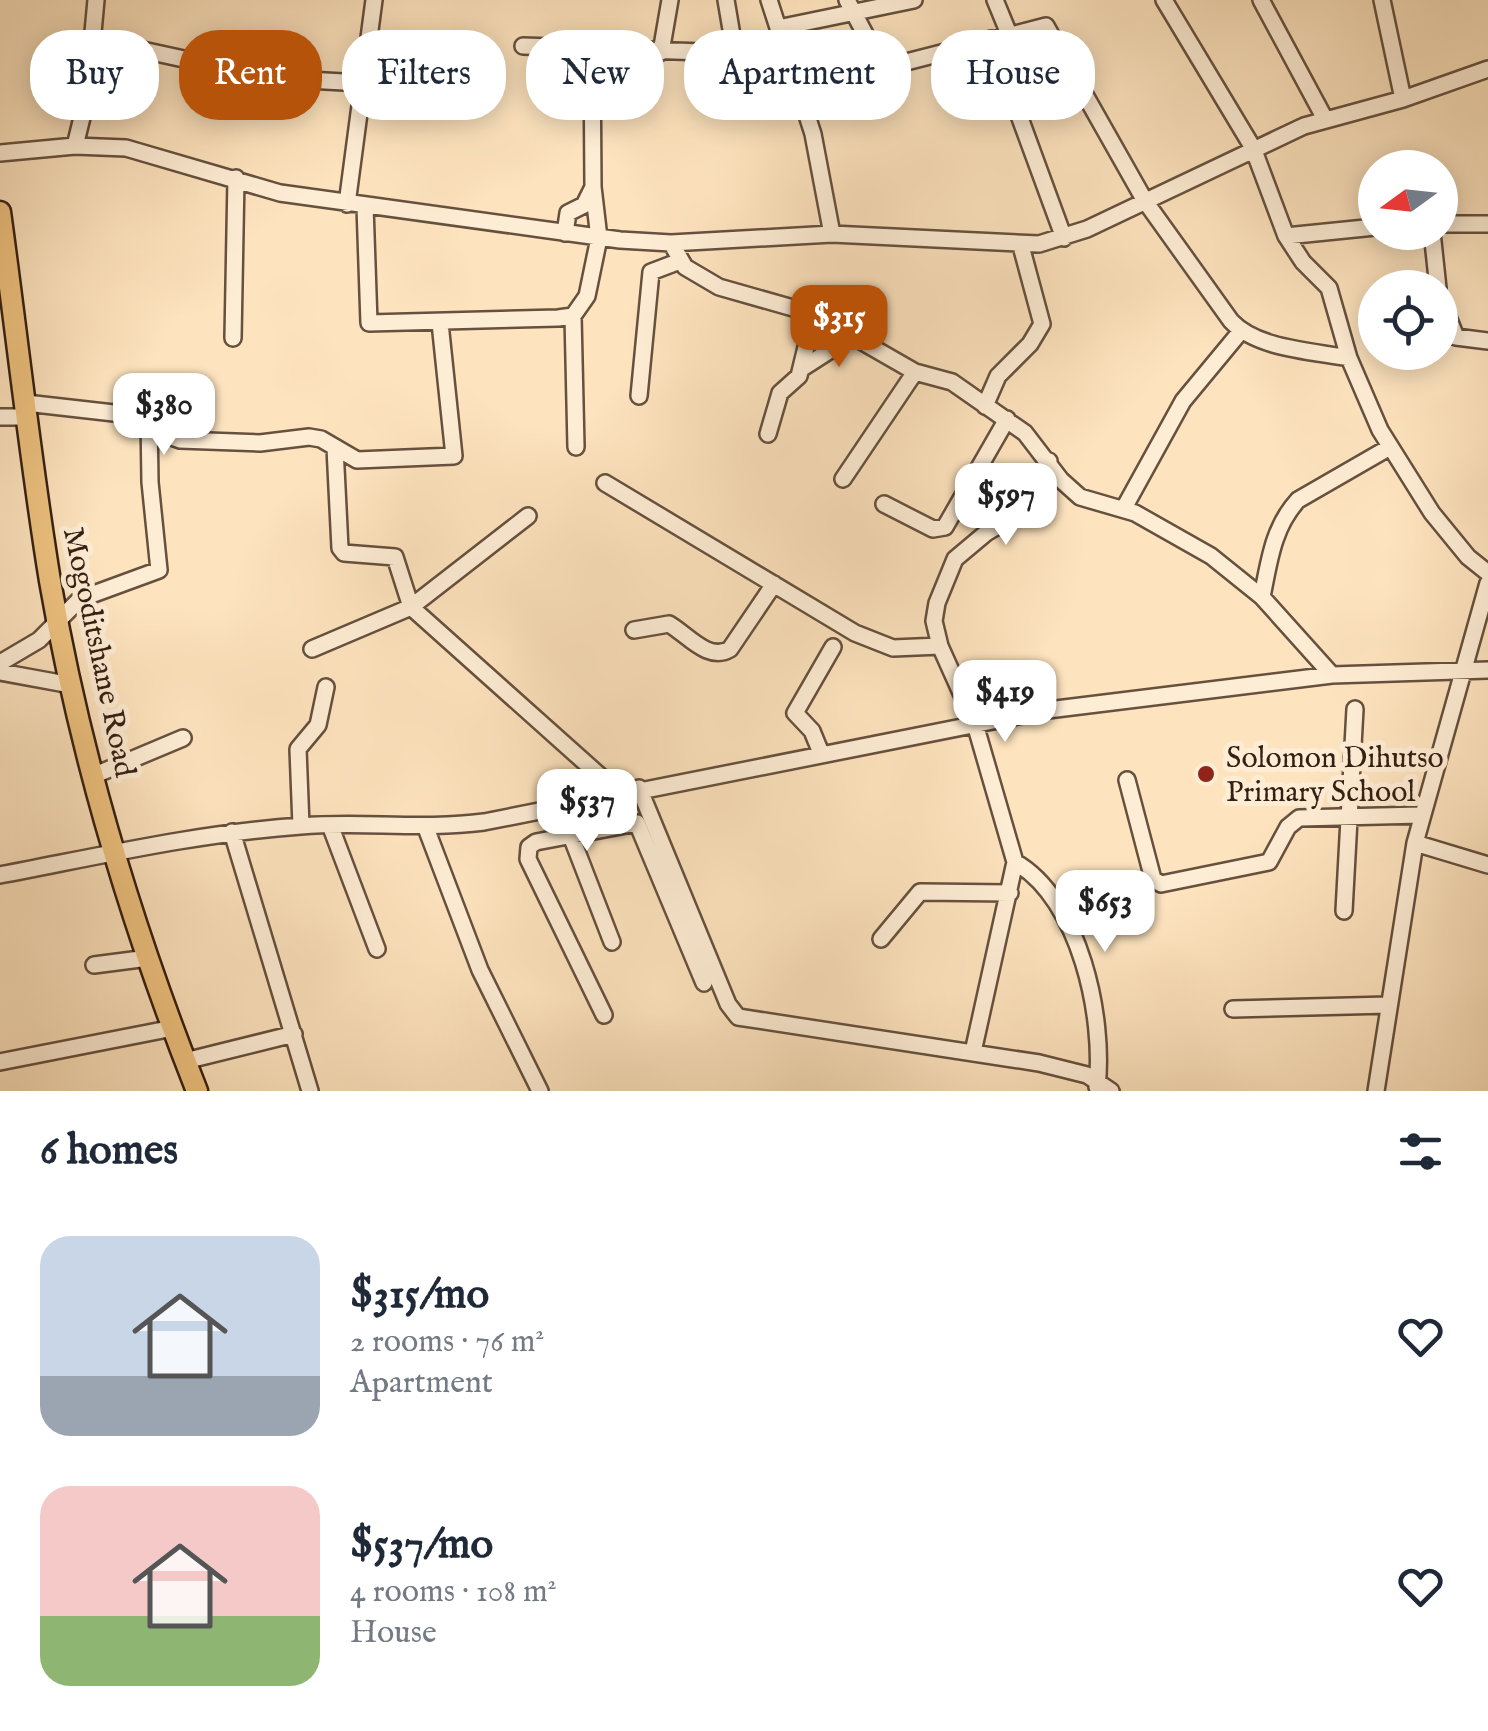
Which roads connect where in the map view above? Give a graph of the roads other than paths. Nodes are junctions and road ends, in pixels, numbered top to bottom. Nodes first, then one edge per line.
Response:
1 (96, 0) edge
2 (374, 0) edge
3 (670, 0) edge
4 (726, 0) edge
5 (768, 0) edge
6 (914, 0) edge
7 (995, 0) edge
8 (1164, 0) edge
9 (1261, 0) edge
10 (1382, 0) edge
11 (849, 6) edge
12 (778, 28) joint
13 (93, 30) edge
14 (370, 30) edge
15 (731, 30) edge
16 (1007, 30) edge
17 (1024, 30) edge
18 (1050, 30) edge
19 (664, 35) edge
20 (523, 46) dead end
21 (526, 46) edge
22 (159, 54) edge
23 (931, 55) edge
24 (1488, 69) edge
25 (342, 83) edge
26 (1404, 100) junction
27 (1095, 111) edge
28 (1325, 118) junction
29 (81, 120) edge
30 (358, 120) edge
31 (593, 120) edge
32 (808, 120) edge
33 (1021, 120) edge
34 (75, 146) junction
35 (1253, 148) junction
36 (0, 153) edge
37 (236, 178) junction
38 (593, 187) junction
39 (1145, 201) junction
40 (347, 204) junction
41 (365, 206) junction
42 (0, 212) edge
43 (1458, 224) edge
44 (1488, 224) edge
45 (1358, 229) edge
46 (566, 233) junction
47 (832, 234) junction
48 (1286, 236) junction
49 (599, 238) junction
50 (1064, 238) junction
51 (670, 243) junction
52 (1021, 246) junction
53 (680, 261) junction
54 (814, 314) junction
55 (573, 316) junction
56 (440, 322) junction
57 (1241, 332) junction
58 (854, 335) junction
59 (1458, 337) edge
60 (233, 338) dead end
61 (1488, 341) edge
62 (1349, 358) junction
63 (10, 360) edge
64 (800, 369) junction
65 (916, 372) junction
66 (639, 396) dead end
67 (986, 406) junction
68 (27, 410) junction
69 (149, 417) junction
70 (0, 418) edge
71 (1006, 419) junction
72 (768, 434) dead end
73 (576, 447) dead end
74 (1390, 447) junction
75 (335, 448) junction
76 (1049, 462) junction
77 (843, 480) dead end
78 (605, 483) dead end
79 (884, 504) dead end
80 (1124, 508) junction
81 (528, 516) dead end
82 (1488, 573) edge
83 (1488, 583) edge
84 (774, 584) junction
85 (1262, 598) junction
86 (411, 607) junction
87 (58, 617) junction
88 (634, 630) dead end
89 (940, 646) junction
90 (833, 647) dead end
91 (312, 648) dead end
92 (0, 663) edge
93 (1463, 668) junction
94 (1488, 670) edge
95 (0, 672) edge
96 (1332, 675) junction
97 (71, 685) junction
98 (326, 687) dead end
99 (1355, 709) dead end
100 (975, 724) junction
101 (182, 738) dead end
102 (821, 754) junction
103 (94, 775) junction
104 (1127, 780) dead end
105 (639, 788) junction
106 (618, 792) junction
107 (559, 805) junction
108 (1349, 814) junction
109 (1422, 815) junction
110 (330, 825) junction
111 (301, 826) junction
112 (426, 828) junction
113 (232, 832) junction
114 (568, 836) junction
115 (1415, 842) junction
116 (115, 853) junction
117 (1015, 862) junction
118 (1488, 865) edge
119 (0, 875) edge
120 (1010, 893) junction
121 (1344, 911) dead end
122 (882, 939) dead end
123 (612, 942) dead end
124 (377, 948) dead end
125 (148, 958) junction
126 (94, 965) dead end
127 (704, 983) dead end
128 (1388, 1005) junction
129 (1234, 1009) dead end
130 (604, 1015) dead end
131 (173, 1028) junction
132 (294, 1034) junction
133 (973, 1052) junction
134 (185, 1061) junction
135 (0, 1062) edge
136 (1102, 1088) edge
137 (197, 1091) edge
138 (310, 1091) edge
139 (540, 1091) edge
140 (1376, 1091) edge

1 - 13 street
2 - 14 street
3 - 19 street
4 - 15 street
5 - 12 street
6 - 11 street
7 - 16 street
8 - 35 street
9 - 28 street
10 - 26 street
11 - 12 street
11 - 23 street
17 - 18 street
20 - 21 street
22 - 25 street
24 - 26 street
26 - 28 street
27 - 39 street
28 - 35 street
29 - 34 street
30 - 40 street
31 - 38 street
32 - 47 street
33 - 50 street
34 - 36 street
34 - 37 street
35 - 39 street
35 - 48 street
37 - 40 street
37 - 60 street
38 - 46 street
38 - 49 street
39 - 50 street
39 - 57 street
40 - 41 street
41 - 46 street
41 - 56 street
42 - 63 main road, Mogoditshane Road
43 - 44 street
45 - 48 street
46 - 49 street
47 - 51 street
47 - 52 street
48 - 62 street
49 - 51 street
49 - 55 street
50 - 52 street
51 - 53 street
52 - 67 street
53 - 54 street
53 - 66 street
54 - 58 street
54 - 64 street
55 - 56 street
55 - 73 street
56 - 75 street
57 - 62 street
57 - 80 street
58 - 64 street
58 - 65 street
59 - 61 street
62 - 74 street
63 - 68 main road, Mogoditshane Road
64 - 72 street
65 - 67 street
65 - 77 street
67 - 71 street
68 - 69 street
68 - 70 street
68 - 87 main road, Mogoditshane Road
69 - 75 street
69 - 87 street
71 - 76 street
71 - 79 street
74 - 82 street
74 - 85 street
75 - 86 street
76 - 80 street
76 - 89 street
78 - 84 street
80 - 85 street
81 - 86 street
83 - 93 street
84 - 88 street
84 - 89 street
85 - 96 street
86 - 91 street
86 - 106 street
87 - 92 street
87 - 97 main road, Mogoditshane Road
89 - 100 street
90 - 102 street
93 - 94 street
93 - 96 street
93 - 109 street
95 - 97 street
96 - 100 street
97 - 103 main road, Mogoditshane Road
98 - 111 street
99 - 108 street
100 - 102 street
100 - 117 street
101 - 103 street
102 - 105 street
103 - 116 main road, Mogoditshane Road
104 - 108 street
105 - 106 street
105 - 133 street
106 - 107 street
107 - 112 street
107 - 114 street
108 - 109 street
108 - 121 street
109 - 115 street
110 - 111 street
110 - 112 street
110 - 124 street
111 - 113 street
112 - 139 street
113 - 116 street
113 - 132 street
114 - 123 street
114 - 127 street
114 - 130 street
115 - 118 street
115 - 128 street
116 - 119 street
116 - 125 main road, Mogoditshane Road
117 - 120 street
117 - 136 street
120 - 122 street
120 - 133 street
125 - 126 street
125 - 131 main road, Mogoditshane Road
128 - 129 street
128 - 140 street
131 - 134 main road, Mogoditshane Road
131 - 135 street
132 - 134 street
132 - 138 street
133 - 136 street
134 - 137 main road, Mogoditshane Road

